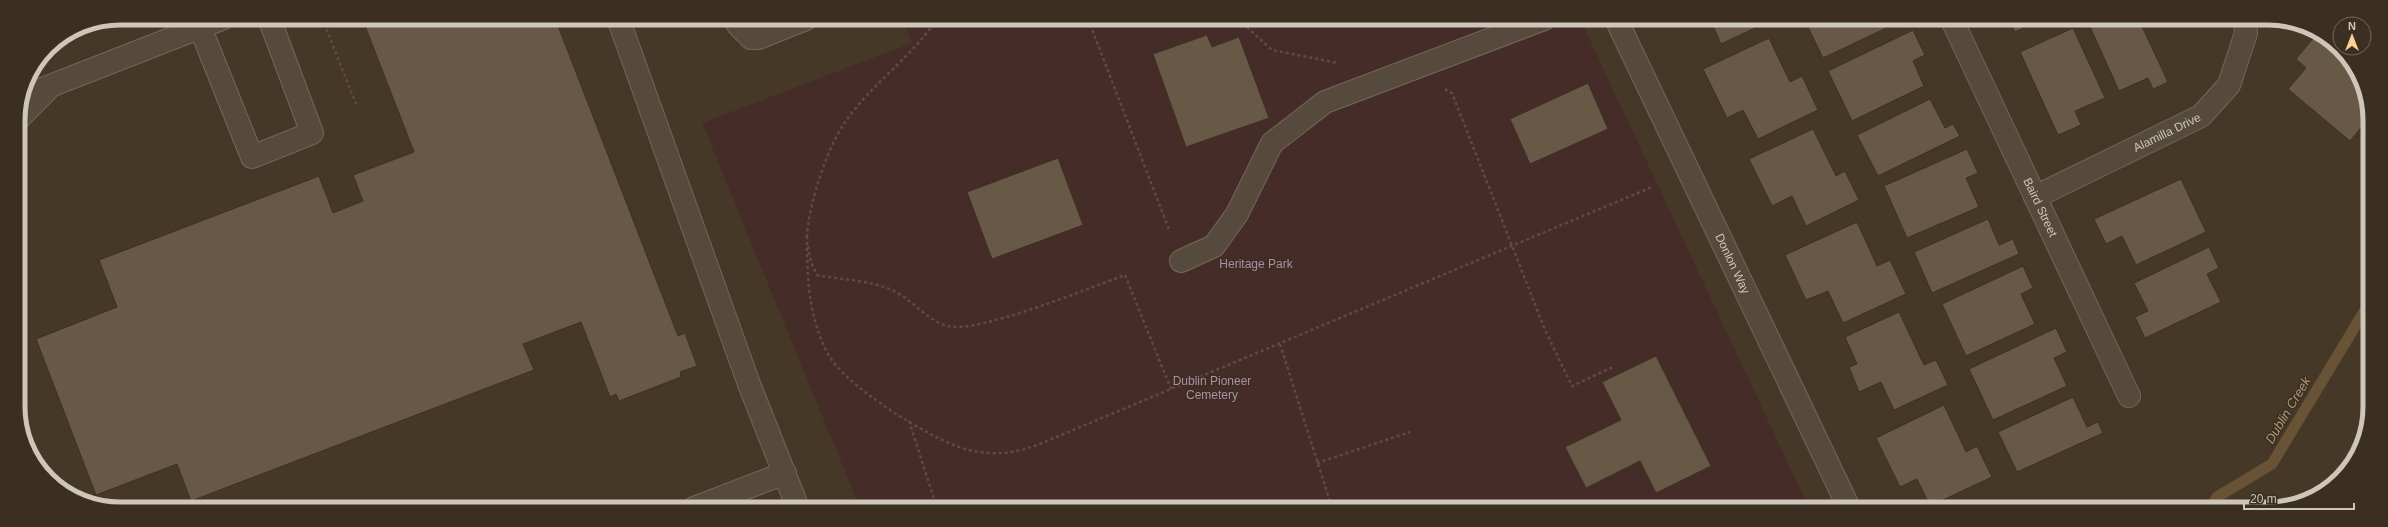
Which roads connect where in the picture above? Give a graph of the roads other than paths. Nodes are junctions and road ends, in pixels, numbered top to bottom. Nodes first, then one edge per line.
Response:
1 (205, 25) edge
2 (272, 25) edge
3 (621, 25) edge
4 (738, 25) edge
5 (791, 25) edge
6 (1529, 25) edge
7 (1619, 25) edge
8 (1954, 25) edge
9 (2245, 25) edge
10 (200, 27) junction
11 (51, 85) junction
12 (29, 94) edge
13 (25, 111) edge
14 (2035, 197) junction
15 (1181, 261) road end
16 (2129, 396) dead end
17 (785, 473) junction
18 (710, 502) edge
19 (796, 502) edge
20 (1846, 502) edge

1 - 10 street
2 - 10 street
3 - 17 street
4 - 5 street
6 - 15 street
7 - 20 street, Donlon Way
8 - 14 street, Baird Street
9 - 14 street, Alamilla Drive
10 - 11 street
11 - 12 street
11 - 13 street
14 - 16 street, Baird Street
17 - 18 street
17 - 19 street

